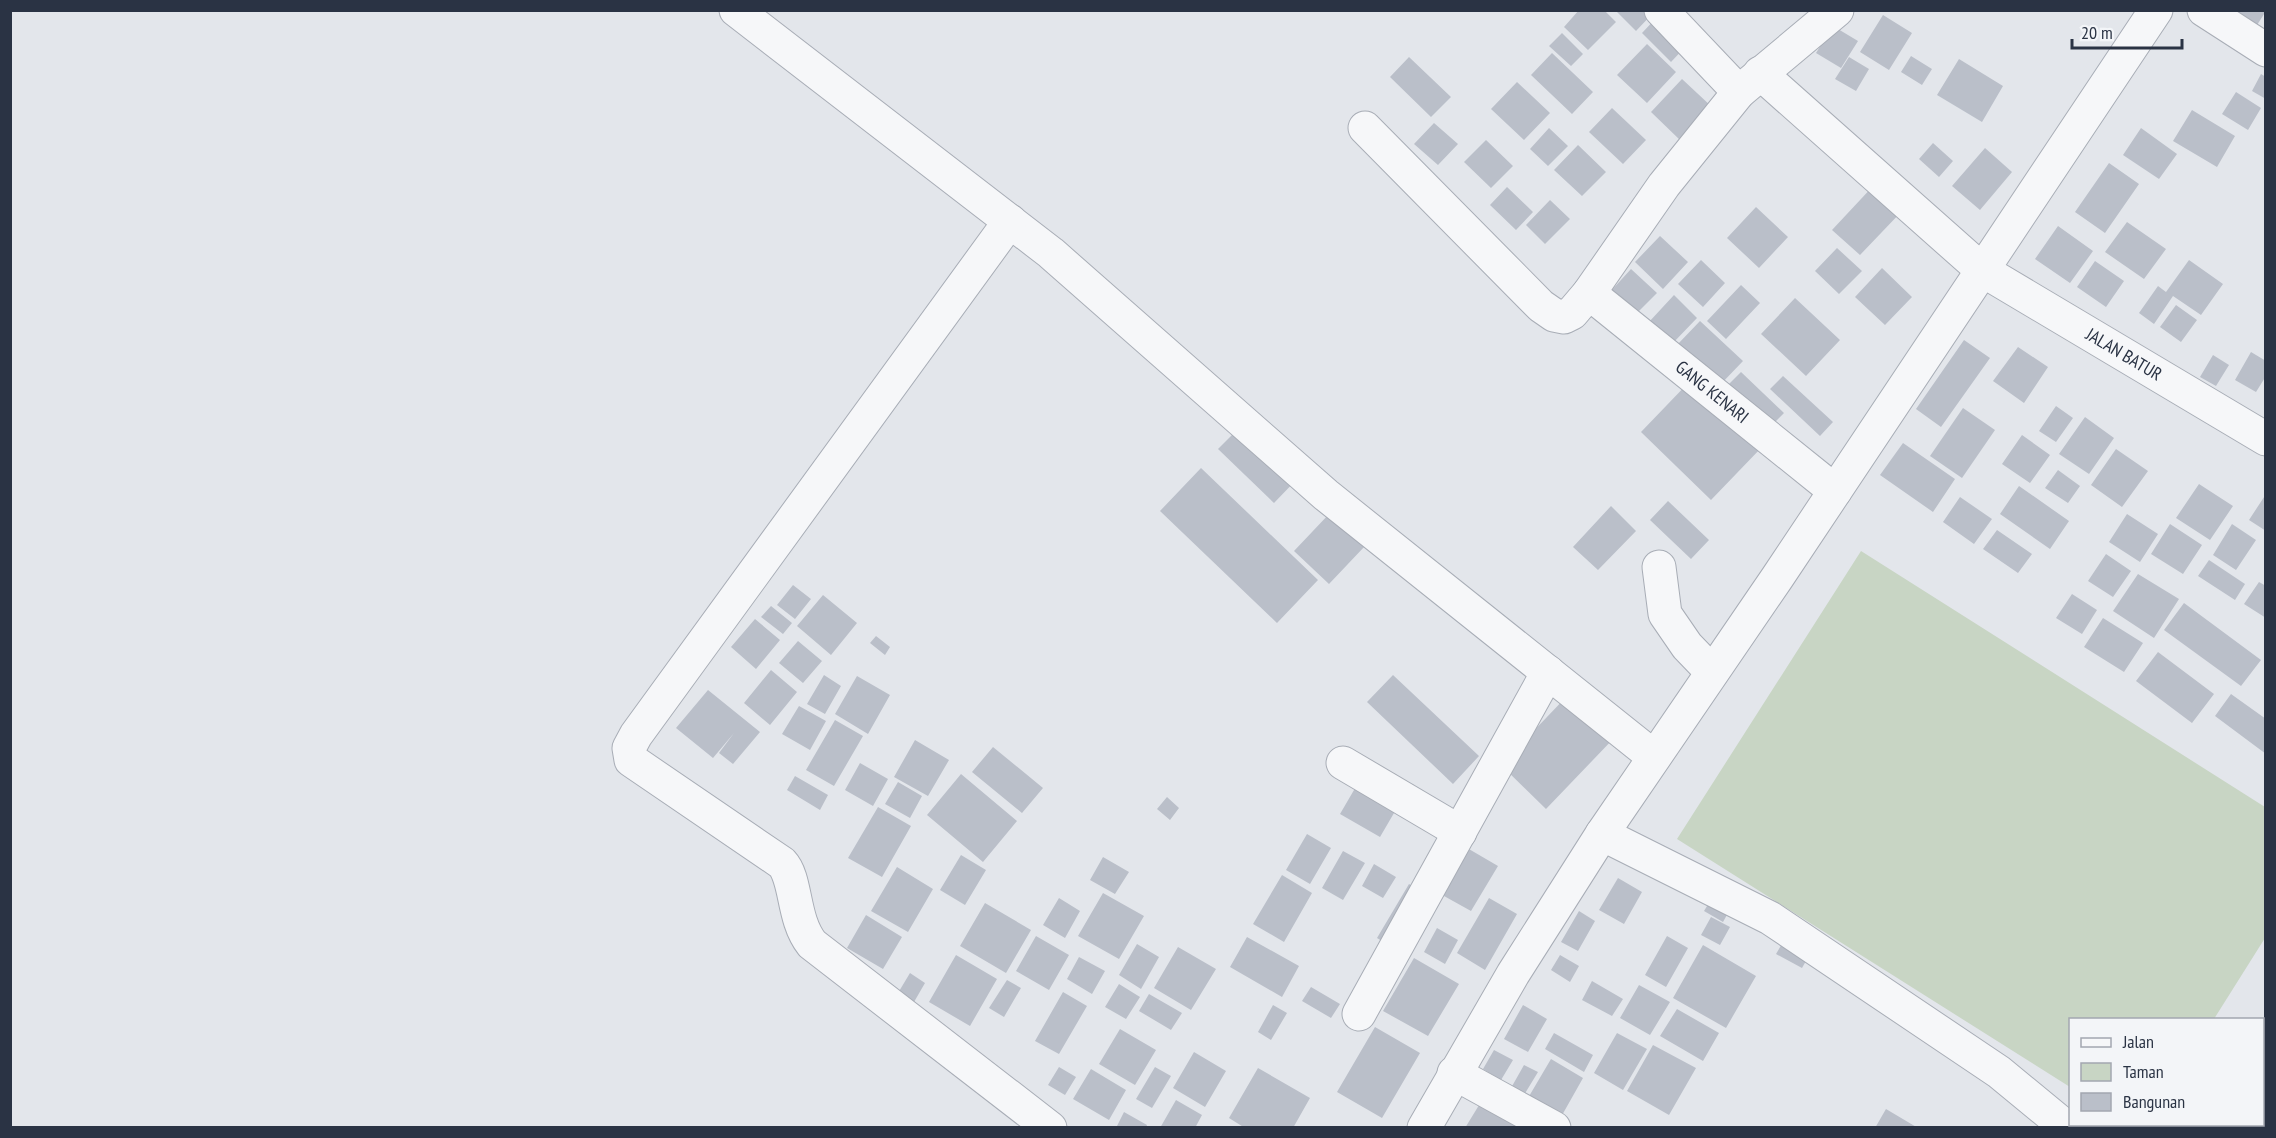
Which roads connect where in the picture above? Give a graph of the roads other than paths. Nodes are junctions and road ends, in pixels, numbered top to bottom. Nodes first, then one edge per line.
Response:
1 (736, 10) edge
2 (1661, 10) edge
3 (1837, 10) edge
4 (2156, 10) edge
5 (2204, 10) edge
6 (2265, 50) edge
7 (1750, 82) junction
8 (1365, 128) dead end
9 (1010, 221) junction
10 (1982, 270) junction
11 (1589, 293) junction
12 (2265, 440) edge
13 (1835, 491) junction
14 (1659, 567) dead end
15 (1548, 672) junction
16 (1712, 672) junction
17 (1654, 757) junction
18 (1343, 763) dead end
19 (1460, 832) junction
20 (1602, 834) junction
21 (1359, 1014) dead end
22 (1454, 1073) junction
23 (1050, 1128) edge
24 (1424, 1128) edge
25 (1554, 1128) edge
26 (2067, 1128) edge

1 - 9 street
2 - 7 street, JALAN BATUR
3 - 7 street
4 - 10 street
5 - 6 street
7 - 10 street, JALAN BATUR
7 - 11 street
8 - 11 street
9 - 15 street
9 - 23 street
10 - 12 street, JALAN BATUR
10 - 13 street
11 - 13 street, GANG KENARI
13 - 16 street
14 - 16 street
15 - 17 street
15 - 19 street
16 - 17 street
17 - 20 street
18 - 19 street
19 - 21 street
20 - 22 street
20 - 26 street
22 - 24 street
22 - 25 street

